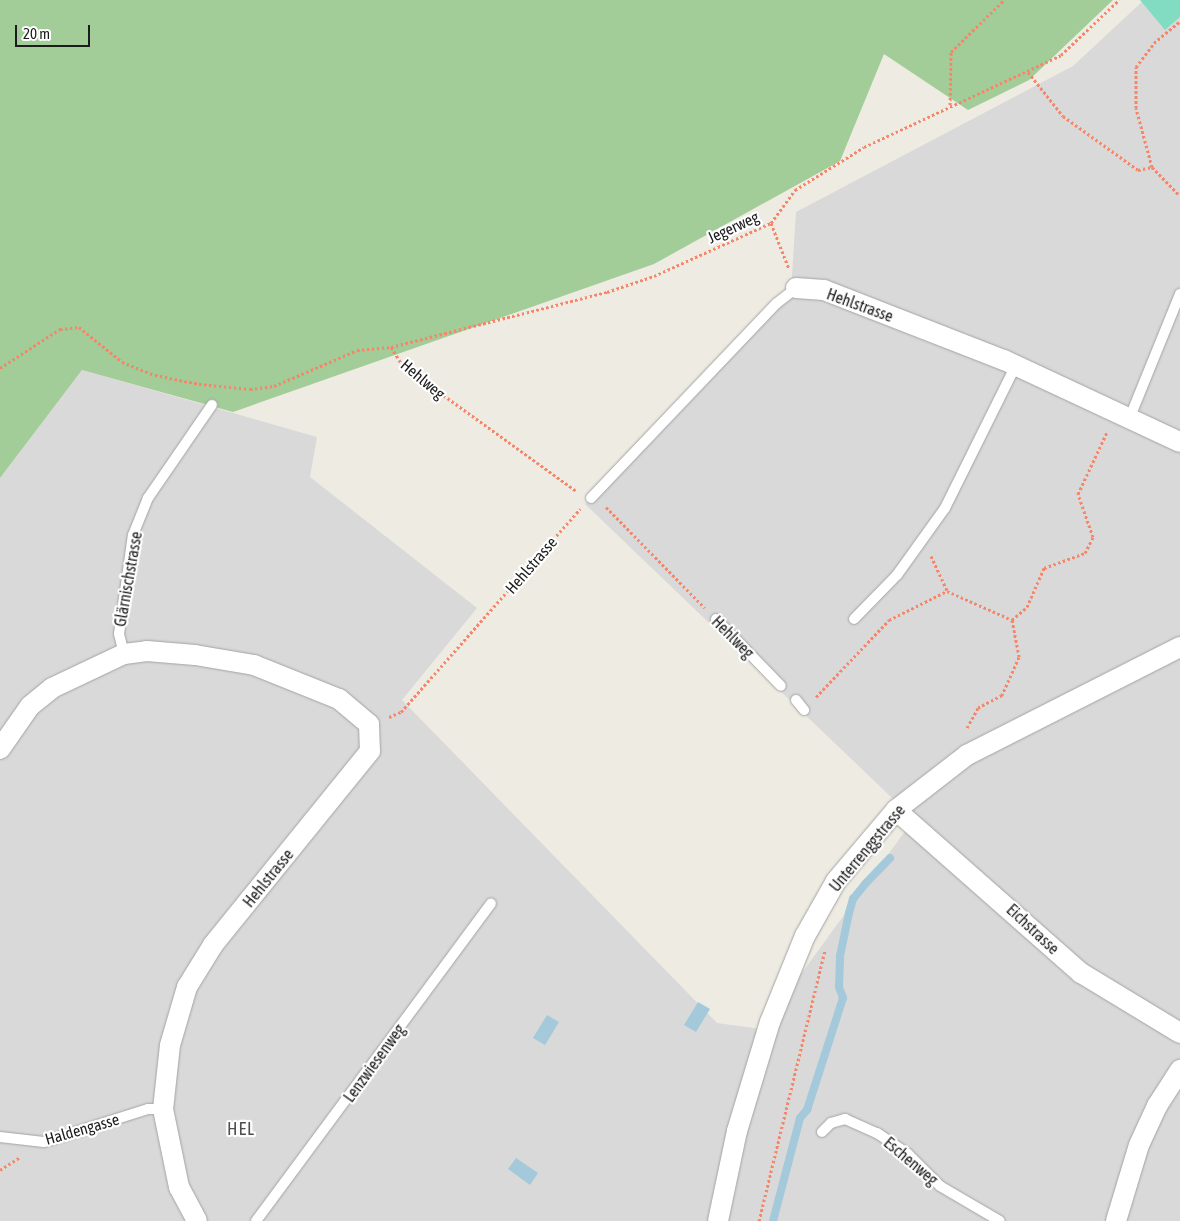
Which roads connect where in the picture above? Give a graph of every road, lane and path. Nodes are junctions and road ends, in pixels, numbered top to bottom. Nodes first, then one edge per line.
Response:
1 (1004, 0) edge
2 (1119, 0) edge
3 (1180, 21) edge
4 (1028, 72) junction
5 (950, 105) junction
6 (1152, 167) junction
7 (1180, 196) edge
8 (771, 223) junction
9 (796, 288) junction
10 (1180, 294) edge
11 (390, 346) junction
12 (1016, 365) junction
13 (0, 368) edge
14 (212, 405) dead end
15 (1124, 413) junction
16 (1180, 442) edge
17 (591, 498) junction
18 (924, 540) junction
19 (948, 591) junction
20 (716, 619) joint
21 (854, 619) dead end
22 (1012, 620) junction
23 (1180, 647) edge
24 (124, 654) junction
25 (781, 686) dead end
26 (796, 700) dead end
27 (978, 708) dead end
28 (804, 710) joint
29 (370, 724) junction
30 (0, 749) edge
31 (896, 810) junction
32 (491, 903) dead end
33 (828, 943) dead end
34 (1180, 1034) edge
35 (1180, 1070) edge
36 (163, 1109) junction
37 (822, 1132) dead end
38 (0, 1137) edge
39 (197, 1221) edge
40 (256, 1221) edge
41 (718, 1221) edge
42 (759, 1221) edge
43 (1000, 1221) edge
44 (1116, 1221) edge

1 - 5 path
2 - 4 path, Jegerweg
3 - 6 path
4 - 5 path, Jegerweg
4 - 6 path
5 - 8 path, Jegerweg
6 - 7 path
8 - 9 path
8 - 11 path, Jegerweg
9 - 12 street, Hehlstrasse
9 - 17 lane
10 - 15 lane
11 - 13 path, Hehlweg
11 - 17 path, Hehlweg
12 - 15 street, Hehlstrasse
12 - 18 lane
14 - 24 lane, Glärnischstrasse
15 - 16 street, Hehlstrasse
15 - 22 path
17 - 20 path, Hehlweg
17 - 29 path, Hehlstrasse
18 - 19 path
18 - 21 lane
19 - 22 path
19 - 28 path
20 - 25 lane, Hehlweg
22 - 27 path
23 - 31 street, Unterrenggstrasse
24 - 29 street
24 - 30 street
26 - 28 lane
29 - 36 street, Hehlstrasse
31 - 34 street, Eichstrasse
31 - 41 street, Unterrenggstrasse
32 - 40 lane, Lenzwiesenweg
33 - 42 path
35 - 44 street
36 - 38 lane, Haldengasse
36 - 39 street, Hehlstrasse
37 - 43 lane, Eschenweg

